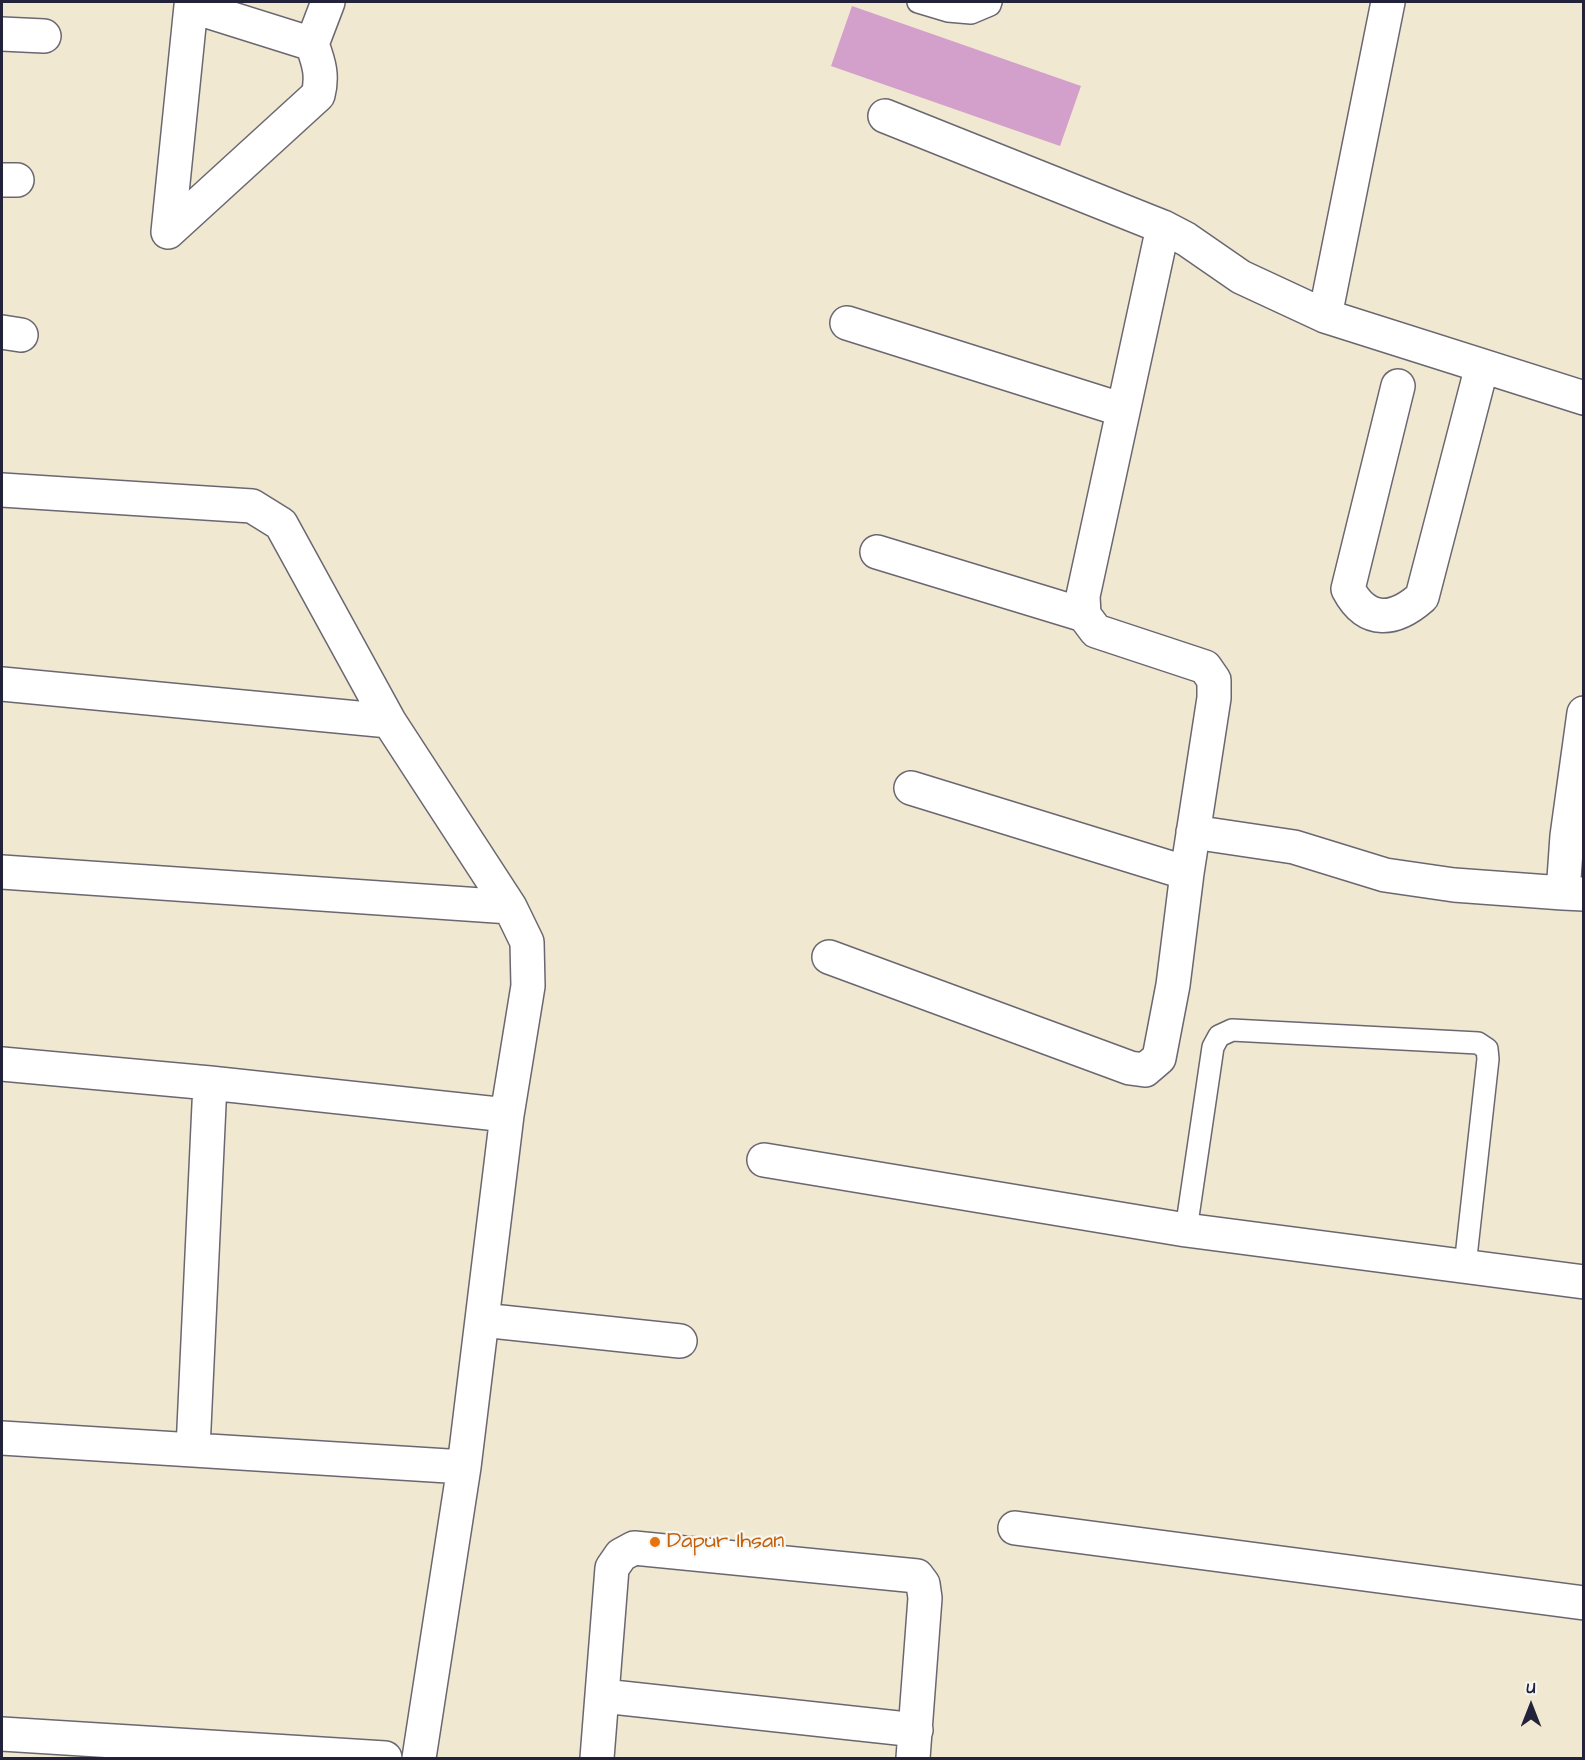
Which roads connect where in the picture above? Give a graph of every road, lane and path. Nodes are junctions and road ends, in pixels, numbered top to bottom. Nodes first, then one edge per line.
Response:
1 (328, 2) edge
2 (918, 2) edge
3 (991, 2) edge
4 (1388, 2) edge
5 (2, 34) edge
6 (44, 36) dead end
7 (312, 44) junction
8 (885, 116) dead end
9 (1163, 227) junction
10 (1325, 316) junction
11 (847, 323) dead end
12 (1482, 366) junction
13 (1398, 386) dead end
14 (1584, 398) edge
15 (1123, 410) junction
16 (2, 490) edge
17 (877, 552) dead end
18 (1084, 615) junction
19 (2, 684) edge
20 (1584, 713) edge
21 (389, 721) junction
22 (911, 788) dead end
23 (1193, 832) junction
24 (2, 872) edge
25 (1187, 873) junction
26 (1573, 893) edge
27 (510, 907) junction
28 (829, 957) dead end
29 (2, 1064) edge
30 (210, 1083) junction
31 (507, 1116) junction
32 (764, 1161) dead end
33 (1186, 1230) junction
34 (1465, 1266) junction
35 (1584, 1281) edge
36 (482, 1320) junction
37 (680, 1341) dead end
38 (2, 1438) edge
39 (193, 1449) junction
40 (464, 1467) junction
41 (1015, 1528) dead end
42 (1584, 1603) edge
43 (603, 1696) junction
44 (2, 1734) edge
45 (914, 1744) edge
46 (385, 1758) edge
47 (419, 1758) edge
48 (597, 1758) edge

1 - 7 street
2 - 3 lane
4 - 10 street
5 - 6 street
7 - 7 street
8 - 9 street
9 - 10 street
9 - 15 street
10 - 12 street
11 - 15 street
12 - 13 street
12 - 14 street
15 - 18 street
16 - 21 street
17 - 18 street
18 - 23 street
19 - 21 street
20 - 26 street
21 - 27 street
22 - 25 street
23 - 25 street
23 - 26 street
24 - 27 street
25 - 28 street
27 - 31 street
29 - 30 street
30 - 31 street
30 - 39 street
31 - 36 street
32 - 33 street
33 - 34 street
33 - 34 lane
34 - 35 street
36 - 37 street
36 - 40 street
38 - 39 street
39 - 40 street
40 - 47 street
41 - 42 street
43 - 45 street
43 - 45 street
43 - 48 street
44 - 46 street

